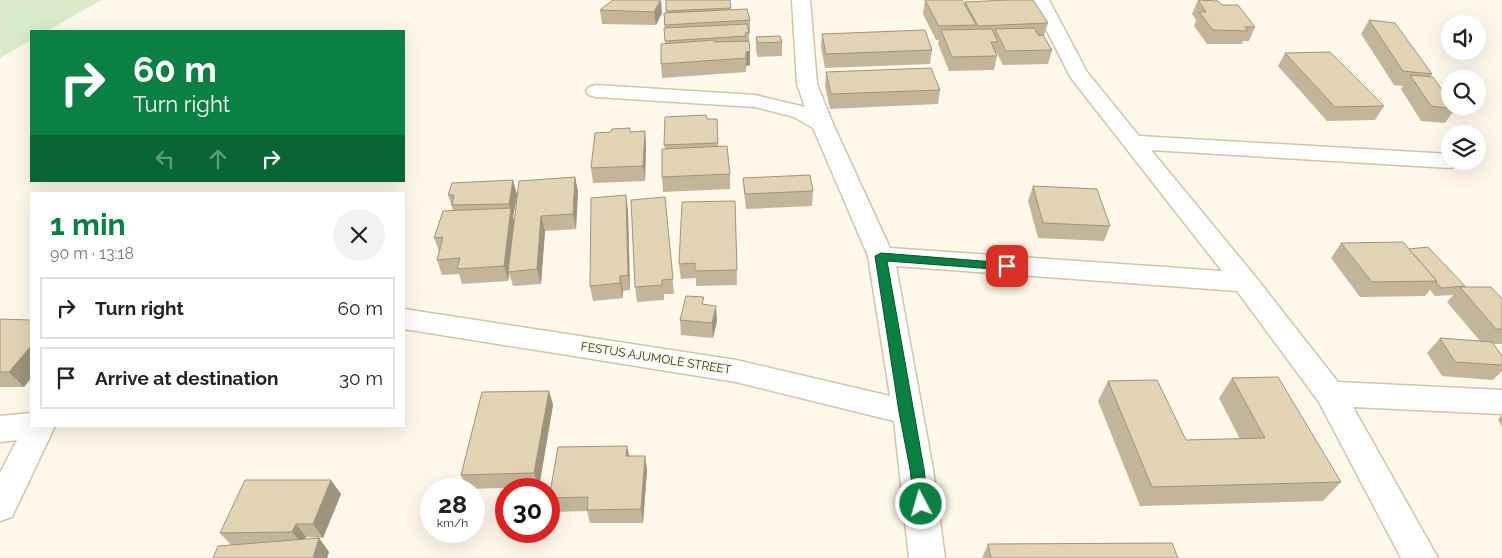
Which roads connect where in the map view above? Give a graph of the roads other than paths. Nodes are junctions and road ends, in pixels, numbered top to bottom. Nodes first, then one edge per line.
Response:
1 (801, 0) edge
2 (1040, 0) edge
3 (596, 91) dead end
4 (822, 124) junction
5 (1131, 142) junction
6 (1441, 160) edge
7 (881, 256) junction
8 (1245, 282) junction
9 (405, 319) edge
10 (1330, 394) junction
11 (1502, 402) edge
12 (906, 412) junction
13 (30, 426) edge
14 (40, 427) edge
15 (0, 429) edge
16 (0, 506) edge
17 (927, 558) edge
18 (1420, 558) edge

1 - 4 street
2 - 5 street
3 - 4 street
4 - 7 street
5 - 6 street
5 - 8 street
7 - 8 street
7 - 12 street
8 - 10 street
9 - 12 street, FESTUS AJUMOLE STREET
10 - 11 street
10 - 18 street
12 - 17 street
13 - 15 street
14 - 16 street

